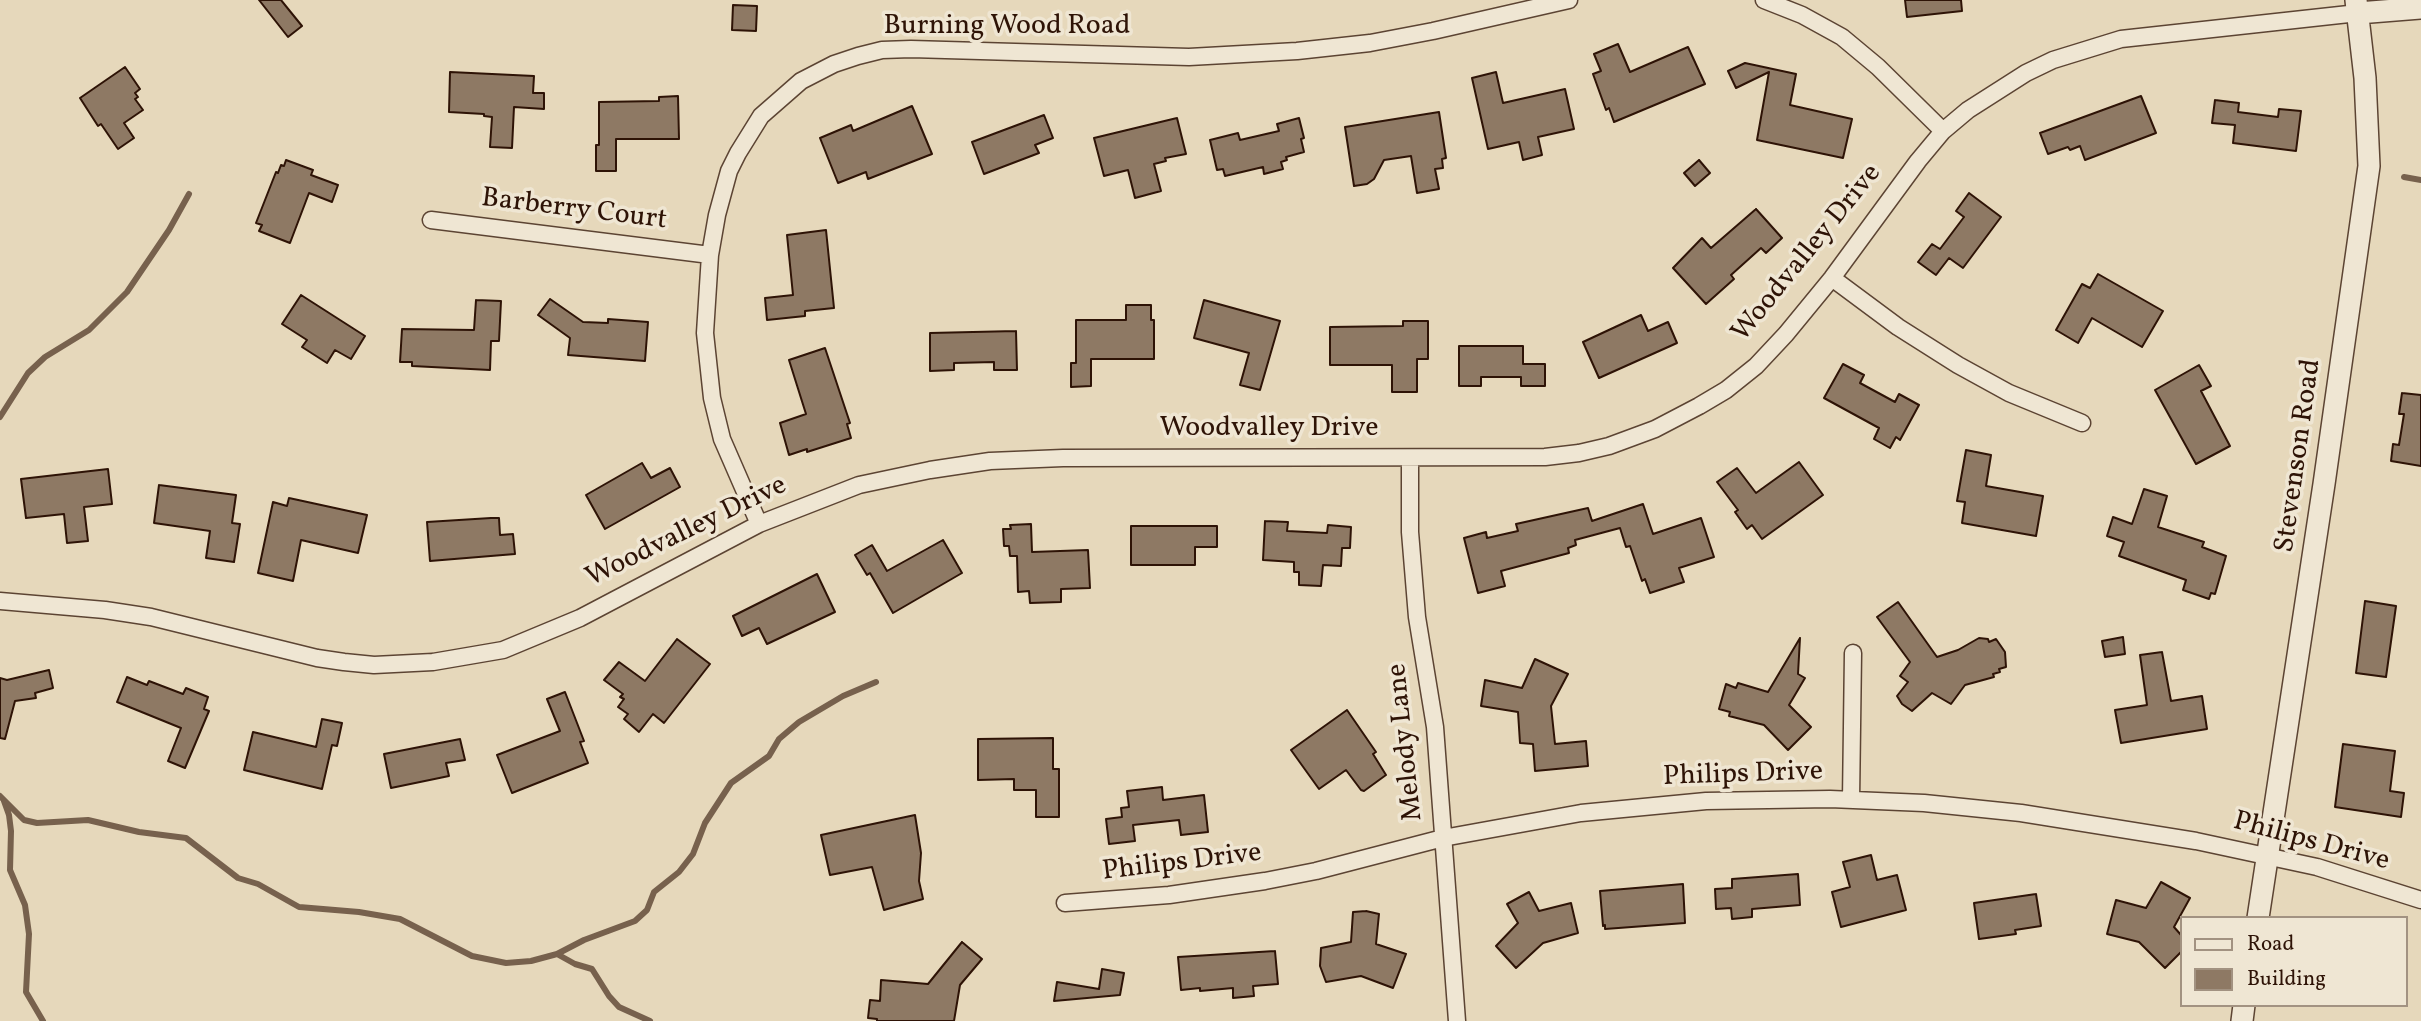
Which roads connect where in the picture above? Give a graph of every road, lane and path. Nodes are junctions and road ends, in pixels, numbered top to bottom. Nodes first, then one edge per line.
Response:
1 (1569, 0) edge
2 (1764, 0) edge
3 (2357, 7) edge
4 (2421, 8) edge
5 (1943, 131) junction
6 (431, 220) dead end
7 (710, 255) junction
8 (1832, 278) junction
9 (2082, 424) dead end
10 (1410, 459) junction
11 (759, 524) junction
12 (0, 601) edge
13 (1853, 653) dead end
14 (1851, 800) junction
15 (1443, 838) junction
16 (2269, 856) junction
17 (2421, 900) edge
18 (1065, 903) dead end
19 (2259, 916) edge
20 (1457, 1021) edge

1 - 7 street, Burning Wood Road
2 - 5 street
3 - 4 street, Woodvalley Drive
3 - 5 street, Woodvalley Drive
3 - 16 street, Stevenson Road
5 - 8 street, Woodvalley Drive
6 - 7 street, Barberry Court
7 - 11 street, Burning Wood Road
8 - 9 street
8 - 10 street, Woodvalley Drive
10 - 11 street, Woodvalley Drive
10 - 15 street, Melody Lane
11 - 12 street, Woodvalley Drive
13 - 14 street
14 - 15 street, Philips Drive
14 - 16 street, Philips Drive
15 - 18 street, Philips Drive
15 - 20 street, Melody Lane
16 - 17 street, Philips Drive
16 - 19 street, Stevenson Road

